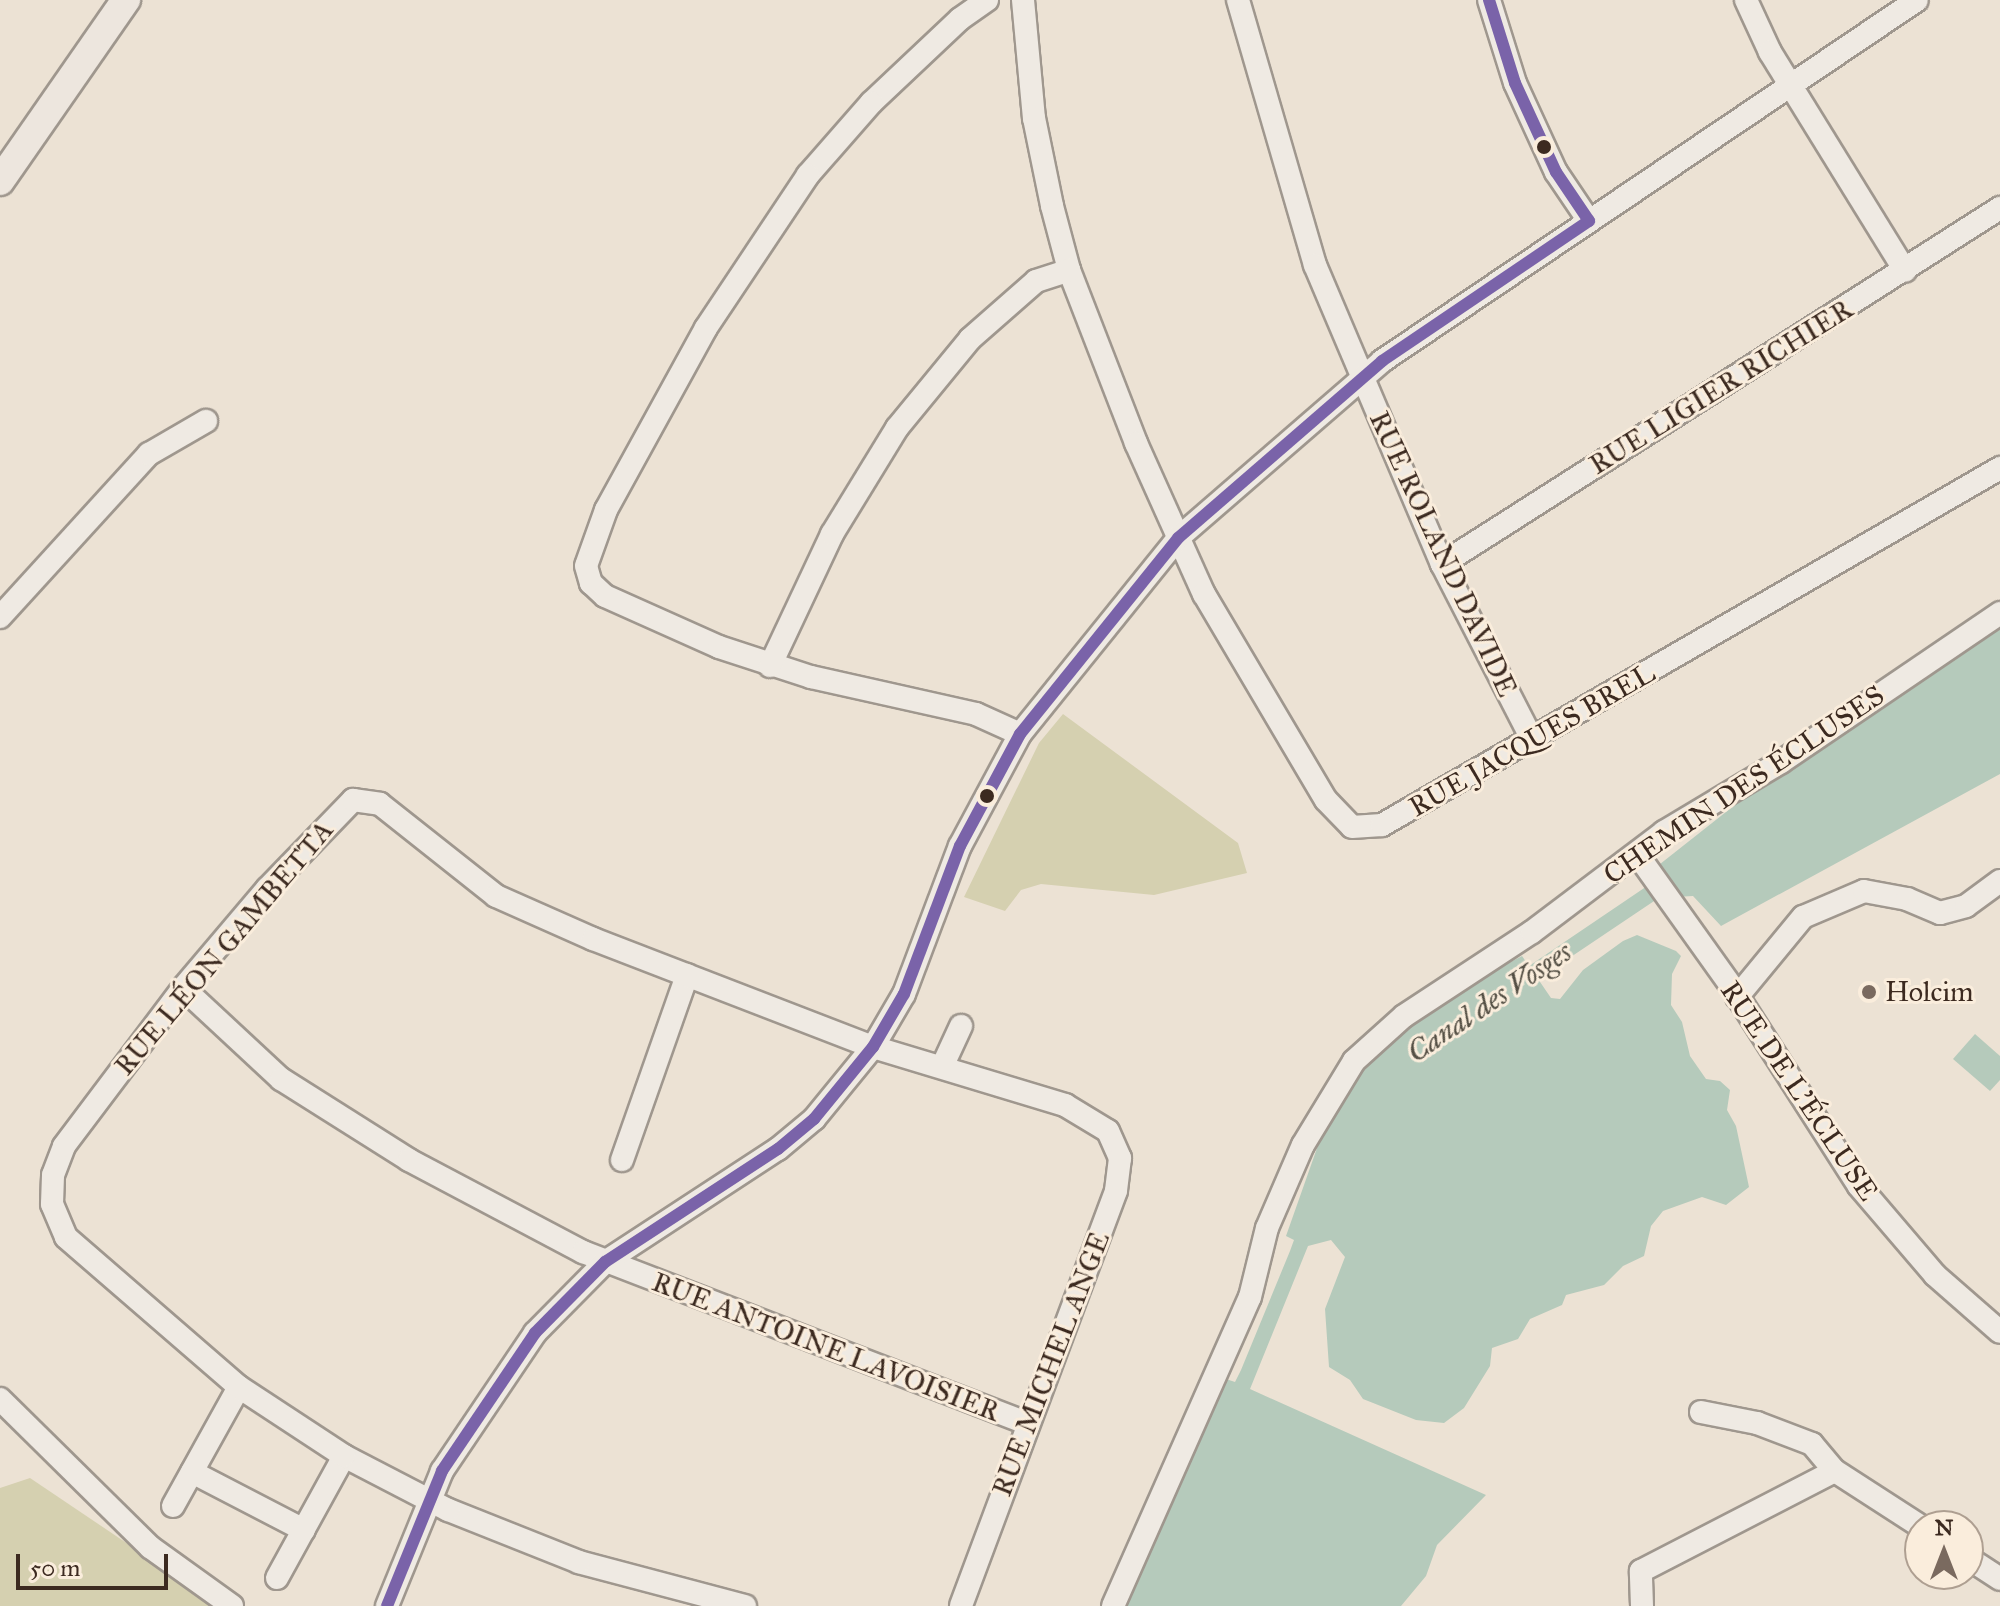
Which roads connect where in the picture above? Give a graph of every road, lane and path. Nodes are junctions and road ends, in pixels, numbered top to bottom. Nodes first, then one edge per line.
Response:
1 (126, 0) edge
2 (987, 0) edge
3 (1023, 0) edge
4 (1238, 0) edge
5 (1489, 0) edge
6 (1746, 0) edge
7 (1917, 0) edge
8 (1792, 86) junction
9 (0, 181) edge
10 (2000, 208) edge
11 (1589, 221) junction
12 (1069, 270) junction
13 (1905, 271) junction
14 (1363, 381) junction
15 (206, 421) dead end
16 (2000, 468) edge
17 (1178, 538) junction
18 (1442, 564) junction
19 (2000, 613) edge
20 (0, 617) edge
21 (770, 666) junction
22 (1020, 734) junction
23 (1533, 741) junction
24 (1641, 860) junction
25 (2000, 881) edge
26 (687, 975) junction
27 (183, 988) junction
28 (1737, 997) junction
29 (961, 1026) dead end
30 (873, 1047) junction
31 (943, 1065) junction
32 (622, 1160) dead end
33 (605, 1262) junction
34 (2000, 1332) edge
35 (239, 1387) junction
36 (0, 1399) edge
37 (1701, 1412) dead end
38 (1027, 1423) junction
39 (344, 1456) junction
40 (1835, 1471) junction
41 (192, 1472) junction
42 (430, 1501) junction
43 (173, 1506) dead end
44 (1904, 1516) edge
45 (304, 1530) junction
46 (277, 1578) dead end
47 (702, 1601) edge
48 (393, 1602) edge
49 (232, 1606) edge
50 (745, 1606) edge
51 (961, 1606) edge
52 (1113, 1606) edge
53 (1642, 1606) edge

1 - 9 main road
2 - 21 street
3 - 12 street, RUE JACQUES BREL
4 - 14 street, RUE ROLAND DAVIDE
5 - 11 street
6 - 8 street
7 - 8 street
8 - 11 street
8 - 13 street
10 - 13 street, RUE LIGIER RICHIER
11 - 14 street
12 - 17 street, RUE JACQUES BREL
12 - 21 street
13 - 18 street, RUE LIGIER RICHIER
14 - 17 street
14 - 18 street, RUE ROLAND DAVIDE
15 - 20 street
16 - 23 street, RUE JACQUES BREL
17 - 22 street
17 - 23 street, RUE JACQUES BREL
18 - 23 street, RUE ROLAND DAVIDE
19 - 24 street, CHEMIN DES ÉCLUSES
21 - 22 street
22 - 30 street
24 - 28 street, RUE DE L'ÉCLUSE
24 - 52 street, CHEMIN DES ÉCLUSES
25 - 28 street
26 - 27 street, RUE LÉON GAMBETTA
26 - 30 street, RUE LÉON GAMBETTA
26 - 32 street
27 - 33 street, RUE ANTOINE LAVOISIER
27 - 35 street, RUE LÉON GAMBETTA
28 - 34 street, RUE DE L'ÉCLUSE
29 - 31 street
30 - 31 street, RUE MICHEL ANGE
30 - 33 street
31 - 38 street, RUE MICHEL ANGE
33 - 38 street, RUE ANTOINE LAVOISIER
33 - 42 street
35 - 39 street, RUE LÉON GAMBETTA
35 - 41 street
36 - 49 street
37 - 40 street
38 - 51 street, RUE MICHEL ANGE
39 - 42 street, RUE LÉON GAMBETTA
39 - 45 street
40 - 44 street
40 - 53 street
41 - 43 street
41 - 45 street
42 - 47 street
42 - 48 street
45 - 46 street
47 - 50 street

